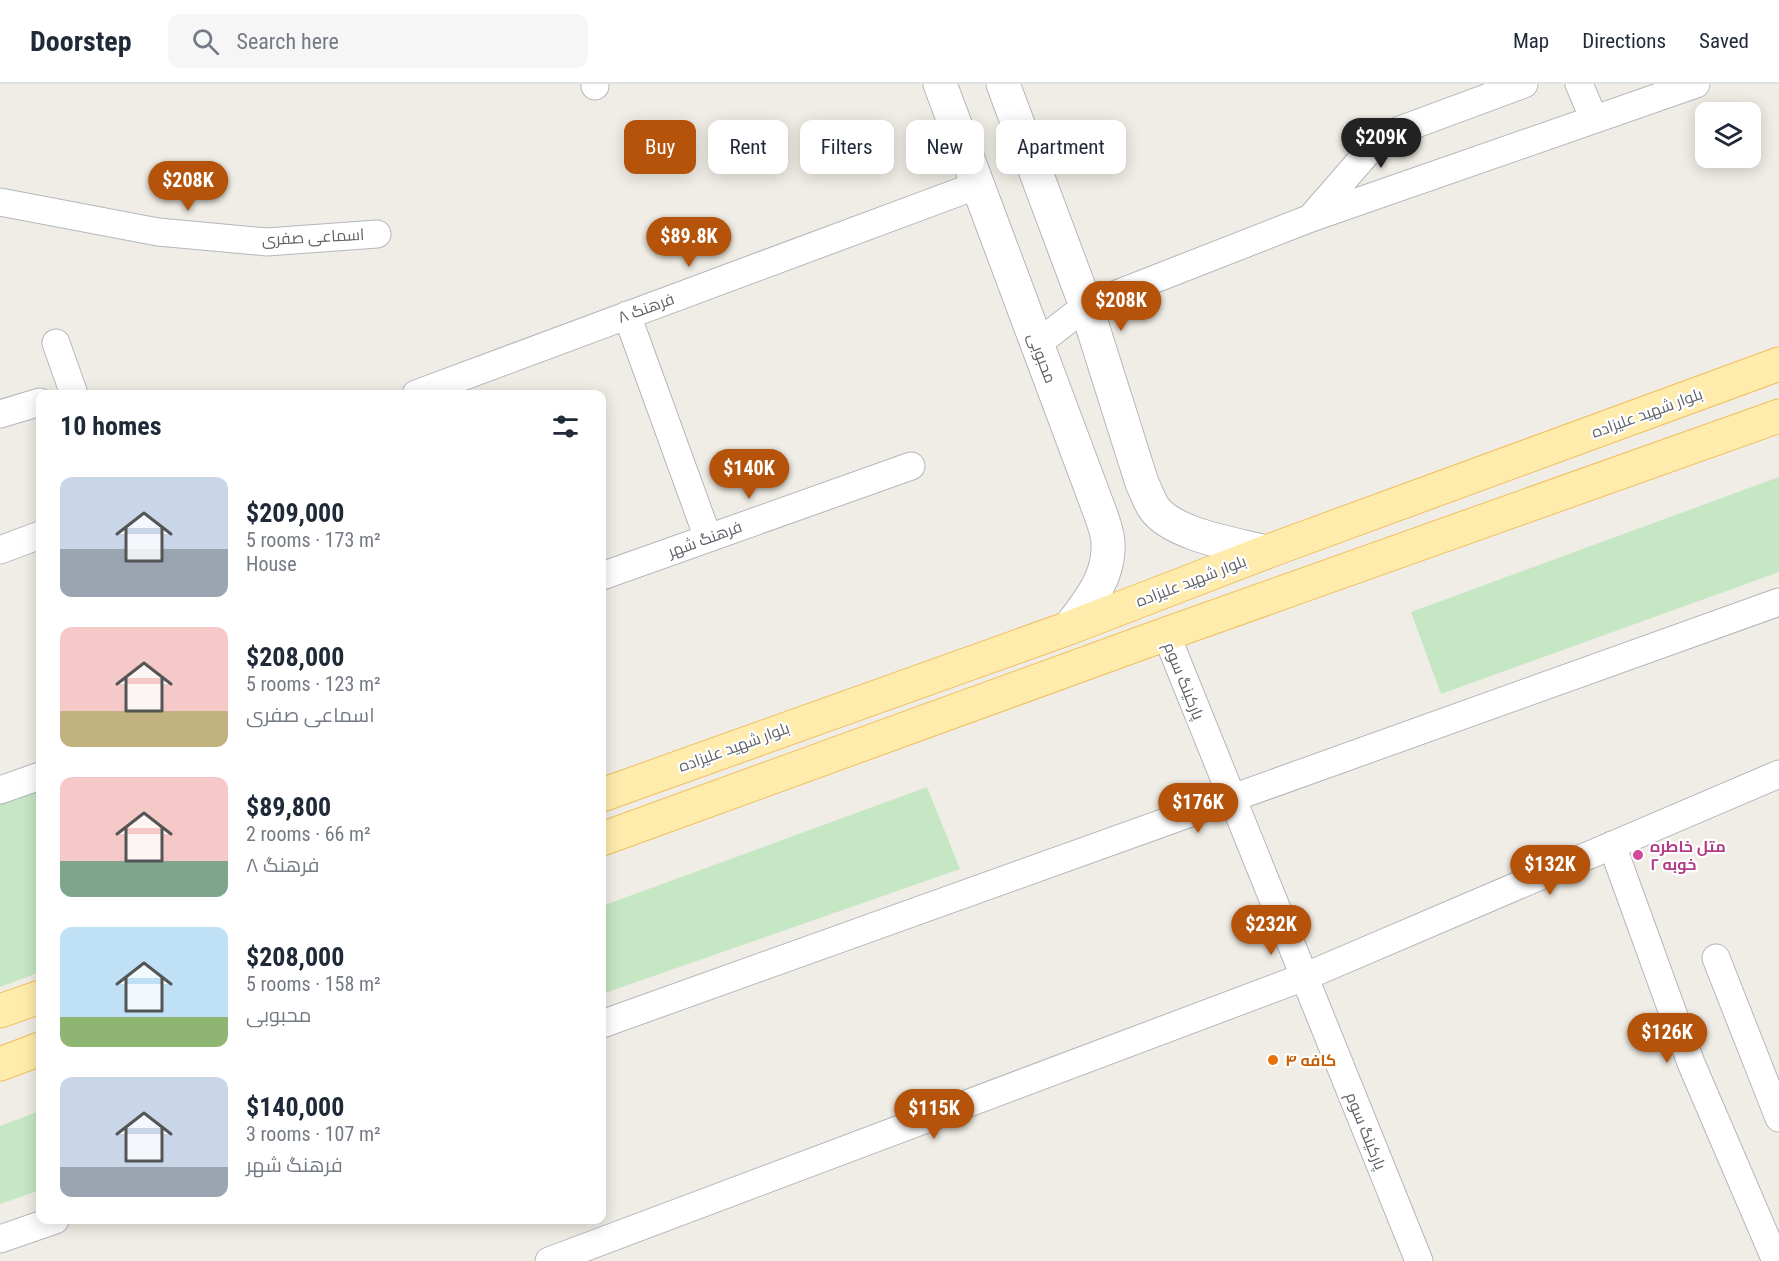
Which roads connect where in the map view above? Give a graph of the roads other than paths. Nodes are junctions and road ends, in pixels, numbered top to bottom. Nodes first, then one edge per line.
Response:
1 (940, 84) edge
2 (1003, 84) edge
3 (1524, 84) edge
4 (1579, 84) edge
5 (1695, 84) edge
6 (1594, 119) junction
7 (978, 185) junction
8 (0, 202) edge
9 (1311, 218) junction
10 (377, 234) dead end
11 (1086, 306) junction
12 (627, 315) junction
13 (56, 343) dead end
14 (1037, 344) junction
15 (1779, 364) edge
16 (70, 390) edge
17 (427, 390) edge
18 (36, 403) edge
19 (0, 414) edge
20 (1779, 416) edge
21 (911, 466) dead end
22 (36, 536) edge
23 (708, 538) junction
24 (0, 550) edge
25 (1266, 552) junction
26 (606, 575) edge
27 (1779, 602) edge
28 (1069, 628) junction
29 (1166, 634) junction
30 (1779, 774) edge
31 (36, 777) edge
32 (0, 790) edge
33 (606, 794) edge
34 (1232, 798) junction
35 (606, 839) edge
36 (1612, 845) junction
37 (1716, 958) dead end
38 (1304, 977) junction
39 (36, 998) edge
40 (0, 1011) edge
41 (606, 1023) edge
42 (36, 1050) edge
43 (0, 1064) edge
44 (1779, 1118) edge
45 (43, 1224) edge
46 (0, 1239) edge
47 (566, 1258) edge
48 (1419, 1261) edge
49 (1776, 1261) edge

1 - 7 street, محبوبی
2 - 11 street
3 - 9 street
4 - 6 street
5 - 6 street
6 - 9 street
7 - 12 street, فرهنگ ۸
7 - 14 street, محبوبی
8 - 10 street, اسماعی صفری
9 - 11 street
11 - 14 street
11 - 25 street
12 - 17 street, فرهنگ ۸
12 - 23 street
13 - 16 street
14 - 28 street, محبوبی
15 - 25 main road, بلوار شهید علیزاده
18 - 19 street
20 - 29 main road
21 - 23 street, فرهنگ شهر
22 - 24 street
23 - 26 street, فرهنگ شهر
25 - 28 main road, بلوار شهید علیزاده
27 - 34 street
28 - 33 main road, بلوار شهید علیزاده
29 - 34 street, پارکینگ سوم
29 - 35 main road
30 - 36 street
31 - 32 street
34 - 38 street, پارکینگ سوم
34 - 41 street
36 - 38 street
36 - 49 street
37 - 44 street
38 - 47 street
38 - 48 street, پارکینگ سوم
39 - 40 main road
42 - 43 main road
45 - 46 street

